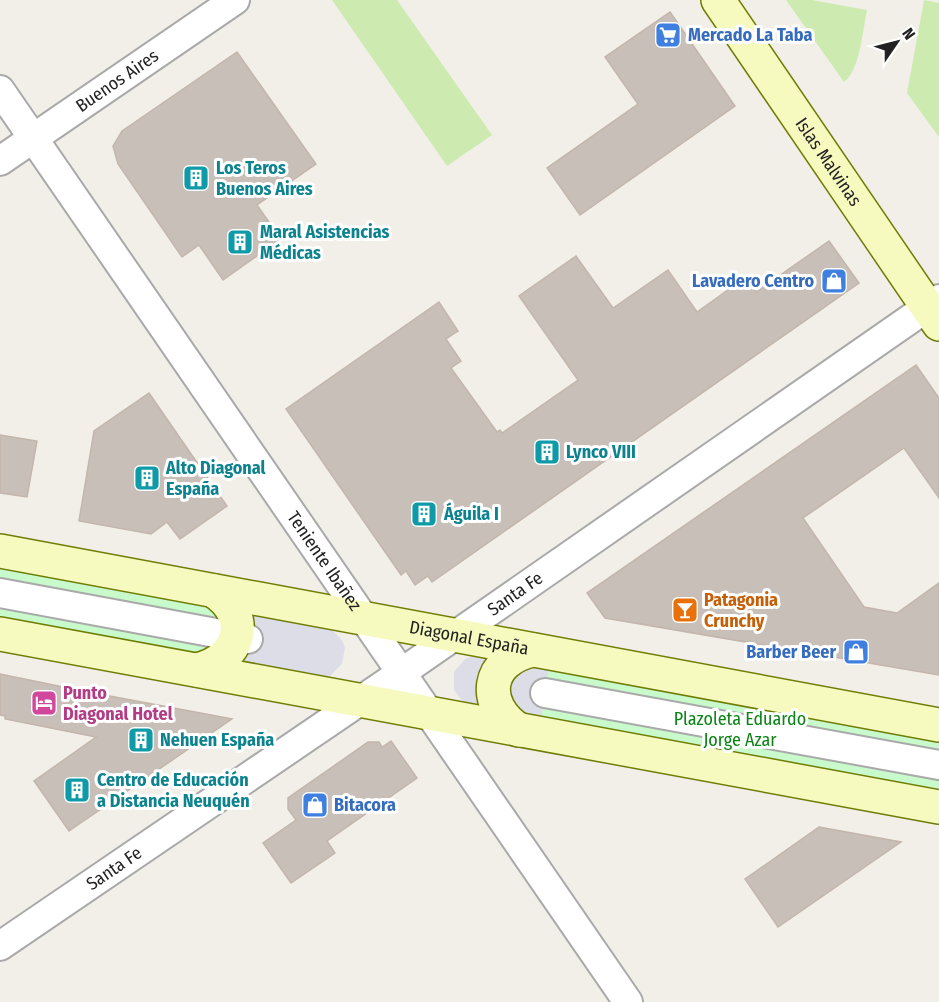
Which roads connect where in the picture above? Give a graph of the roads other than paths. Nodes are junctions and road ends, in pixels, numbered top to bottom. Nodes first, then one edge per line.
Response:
1 (235, 0) edge
2 (717, 0) edge
3 (0, 90) edge
4 (33, 138) junction
5 (0, 160) edge
6 (935, 310) edge
7 (0, 551) edge
8 (214, 591) junction
9 (0, 593) edge
10 (364, 619) junction
11 (0, 634) edge
12 (455, 636) junction
13 (242, 638) junction
14 (533, 650) junction
15 (197, 670) junction
16 (401, 673) junction
17 (545, 693) dead end
18 (360, 701) junction
19 (429, 713) junction
20 (939, 725) edge
21 (519, 730) junction
22 (939, 765) edge
23 (939, 807) edge
24 (0, 946) edge
25 (628, 1002) edge

1 - 4 street, Buenos Aires
2 - 6 main road, Islas Malvinas
3 - 4 street, Teniente Ibañez
4 - 5 street, Buenos Aires
4 - 10 street, Teniente Ibañez
6 - 12 street, Santa Fe
7 - 8 main road, Diagonal España
8 - 10 main road, Diagonal España
8 - 13 main road
9 - 13 street
10 - 12 main road, Diagonal España
10 - 16 street, Teniente Ibañez
11 - 15 main road
12 - 14 main road, Diagonal España
12 - 16 street, Santa Fe
13 - 15 main road
14 - 20 main road, Diagonal España
14 - 21 main road
15 - 18 main road
16 - 18 street, Santa Fe
16 - 19 street, Teniente Ibañez
17 - 22 street
18 - 19 main road
18 - 24 street, Santa Fe
19 - 21 main road
19 - 25 street, Teniente Ibañez
21 - 23 main road

